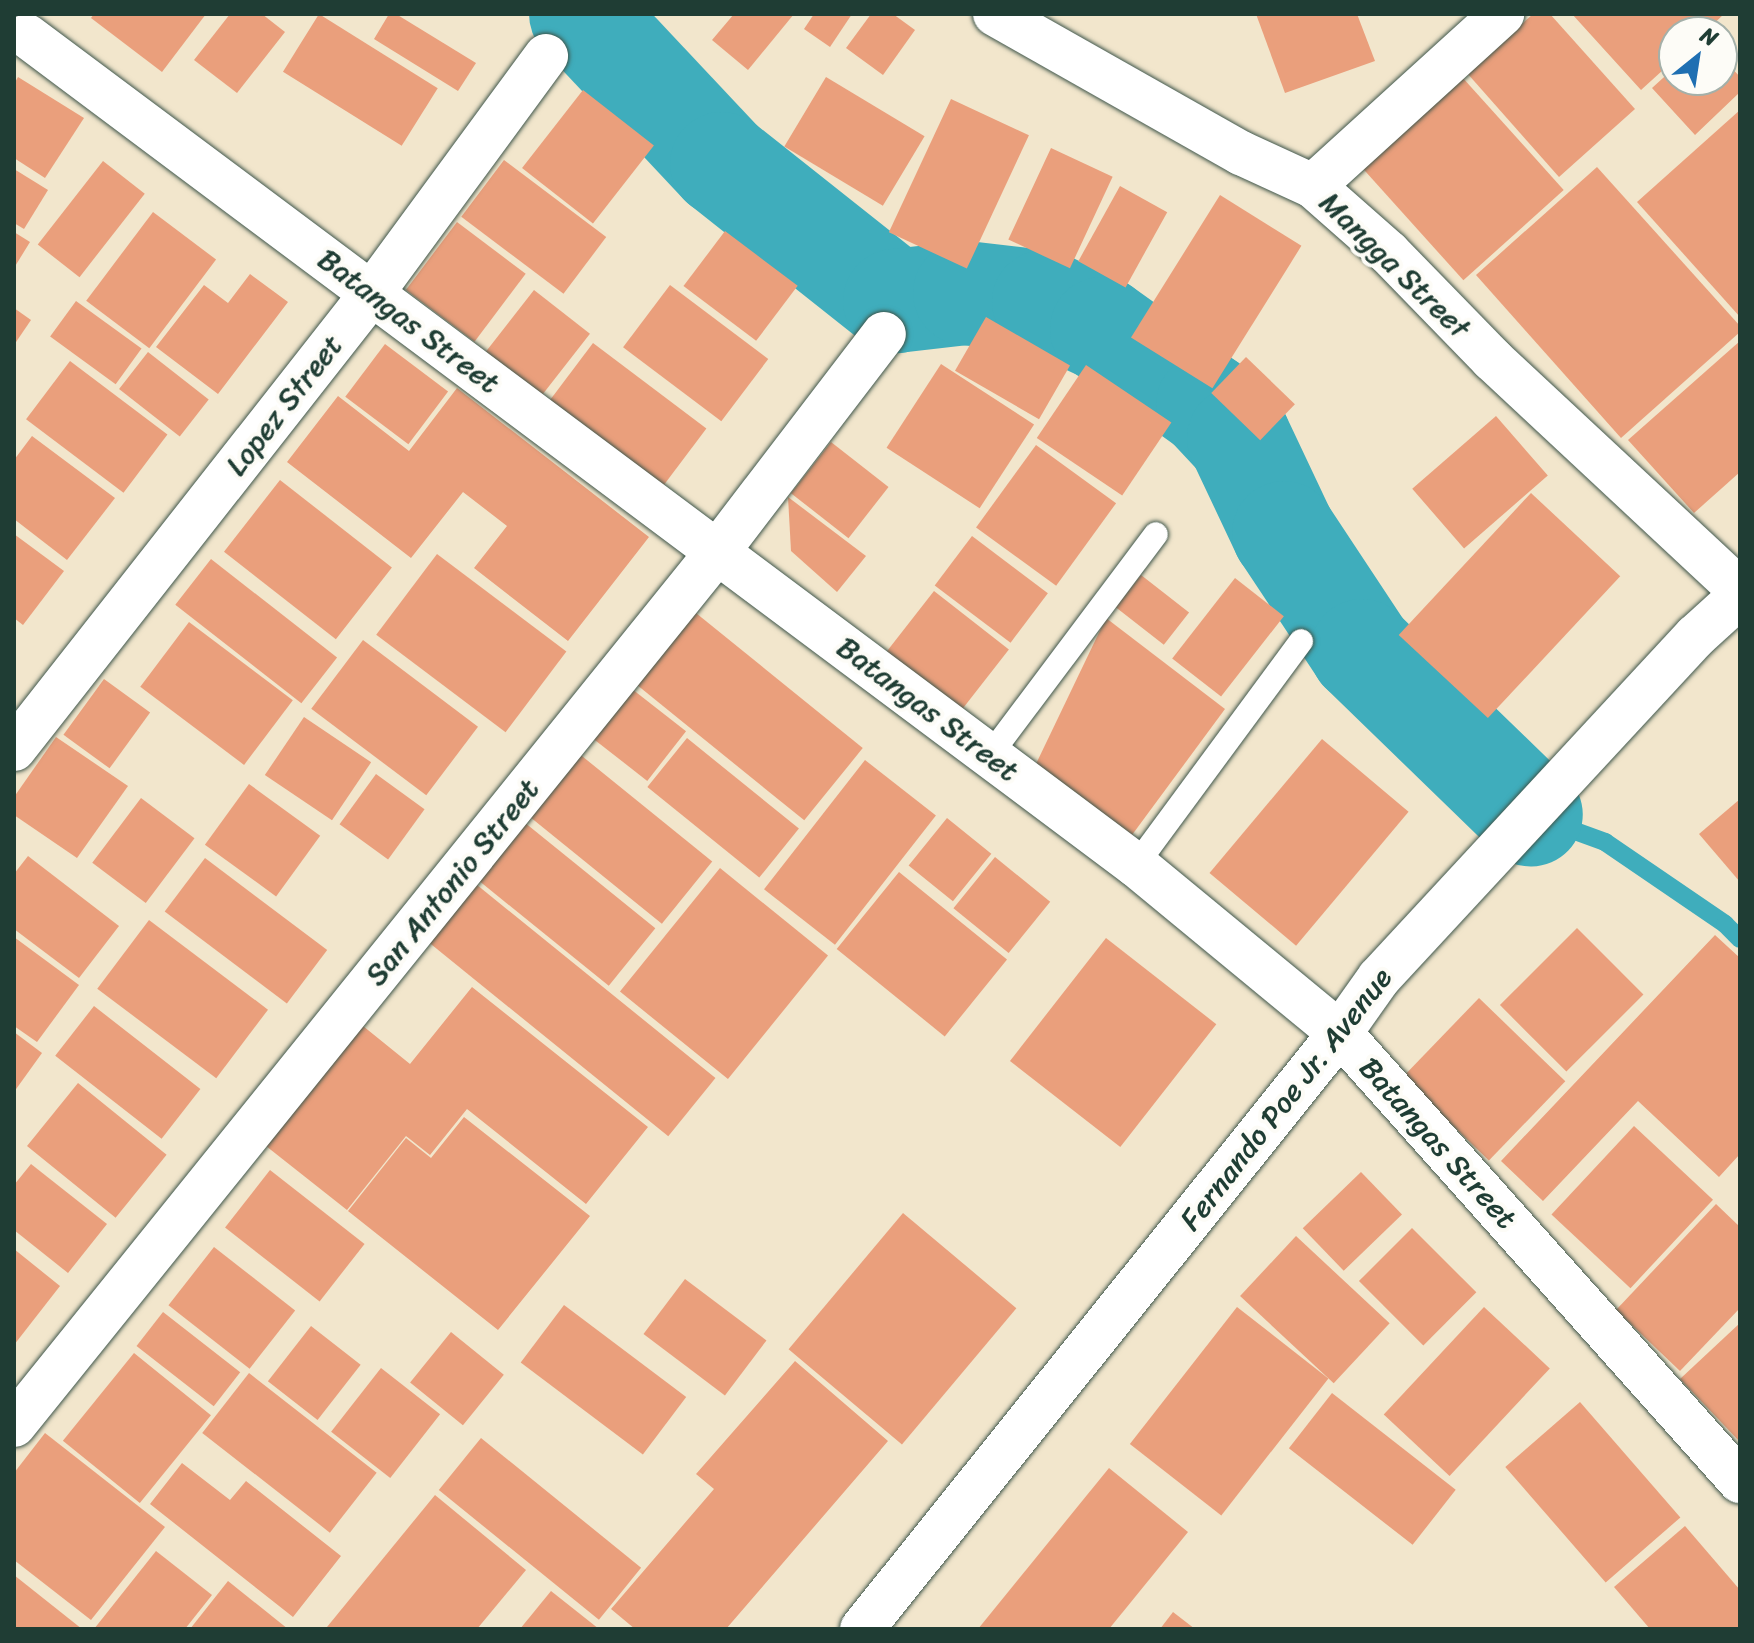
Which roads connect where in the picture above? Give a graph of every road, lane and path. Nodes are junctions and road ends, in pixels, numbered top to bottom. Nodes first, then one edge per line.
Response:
1 (995, 14) edge
2 (1502, 14) edge
3 (28, 34) edge
4 (546, 56) dead end
5 (1313, 186) junction
6 (372, 293) junction
7 (884, 334) dead end
8 (1156, 534) dead end
9 (718, 551) junction
10 (1740, 593) edge
11 (1301, 641) dead end
12 (14, 749) edge
13 (990, 755) junction
14 (1136, 865) junction
15 (1340, 1033) junction
16 (14, 1425) edge
17 (1740, 1481) edge
18 (862, 1629) edge

1 - 5 street, Mangga Street
2 - 5 street
3 - 6 street, Batangas Street
4 - 6 street, Lopez Street
5 - 10 street, Mangga Street
6 - 9 street, Batangas Street
6 - 12 street, Lopez Street
7 - 9 street, San Antonio Street
8 - 13 lane
9 - 13 street, Batangas Street
9 - 16 street, San Antonio Street
10 - 15 street, Fernando Poe Jr. Avenue
11 - 14 lane
13 - 14 street, Batangas Street
14 - 15 street, Batangas Street
15 - 17 street, Batangas Street
15 - 18 street, Fernando Poe Jr. Avenue

